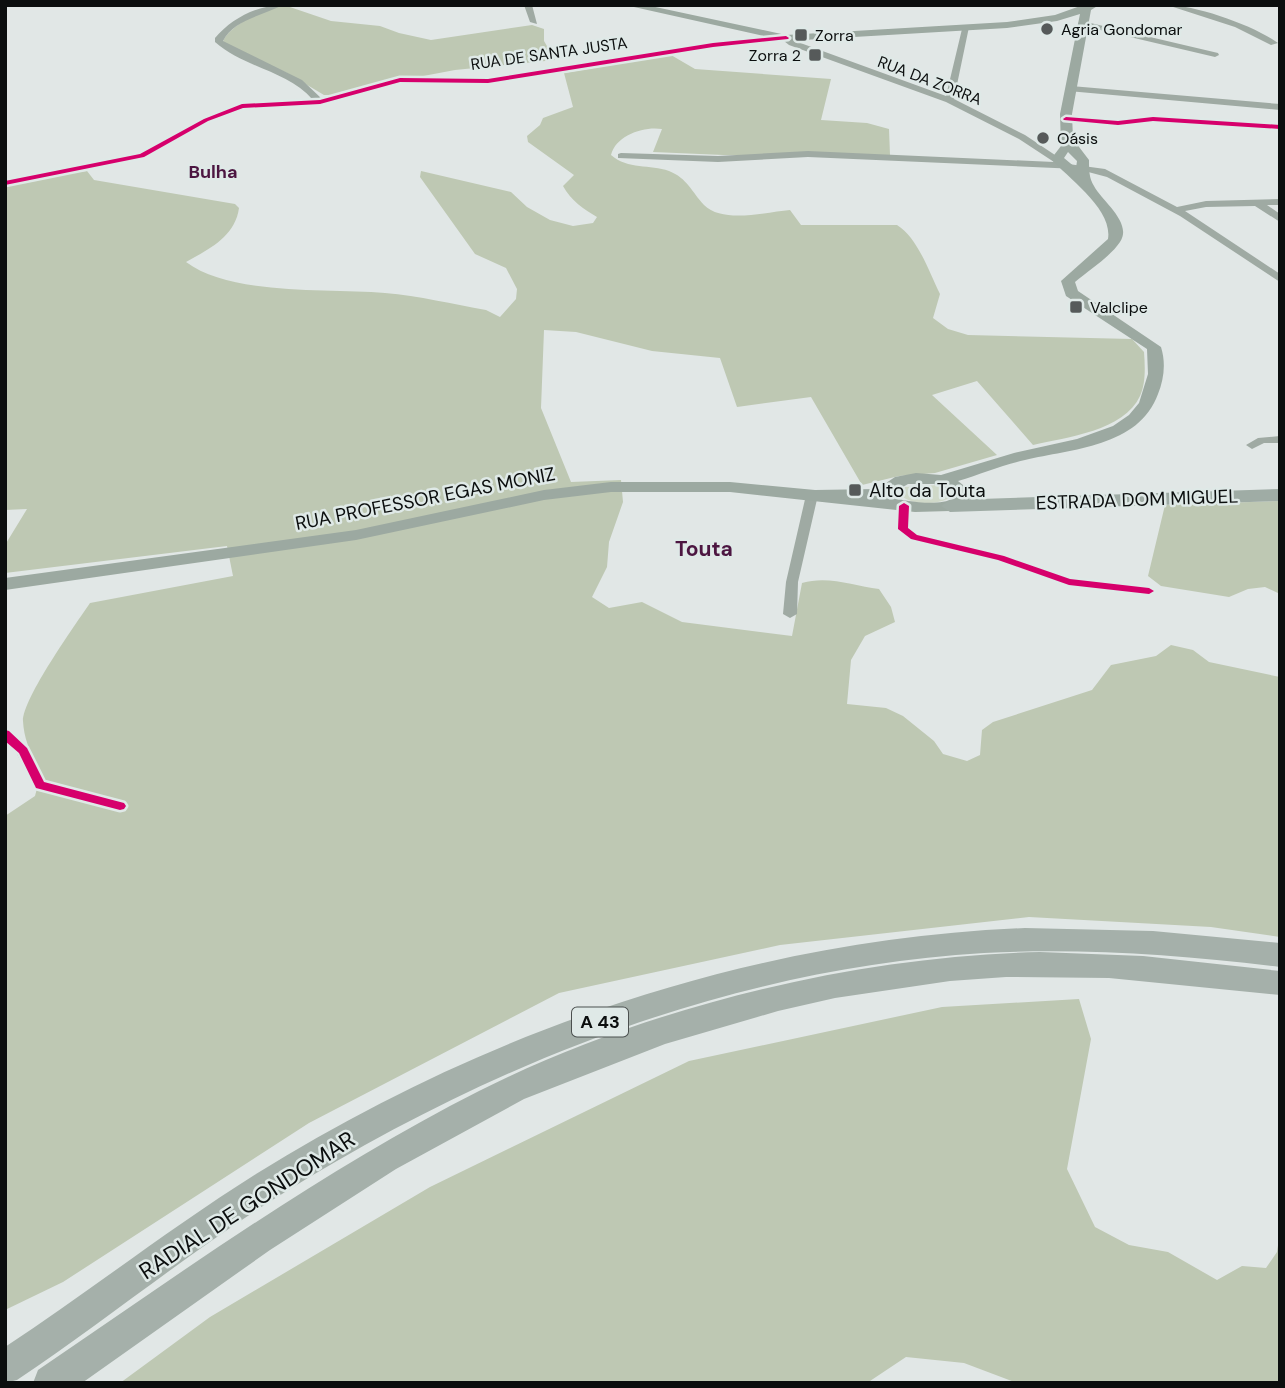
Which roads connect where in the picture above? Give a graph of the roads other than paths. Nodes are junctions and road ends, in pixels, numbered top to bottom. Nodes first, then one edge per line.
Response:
1 (279, 5) edge
2 (528, 5) edge
3 (630, 5) edge
4 (1171, 5) edge
5 (1090, 7) edge
6 (534, 22) dead end
7 (1082, 23) junction
8 (966, 29) junction
9 (786, 38) junction
10 (1274, 43) dead end
11 (1215, 55) dead end
12 (1071, 89) junction
13 (949, 100) junction
14 (320, 102) junction
15 (1280, 107) edge
16 (1066, 120) junction
17 (1280, 127) edge
18 (1066, 138) junction
19 (621, 156) dead end
20 (1065, 163) junction
21 (1109, 175) junction
22 (5, 183) edge
23 (1258, 202) junction
24 (1280, 202) edge
25 (1176, 210) junction
26 (1280, 219) edge
27 (1280, 279) edge
28 (1280, 439) edge
29 (1252, 445) dead end
30 (991, 465) junction
31 (943, 480) junction
32 (812, 495) junction
33 (957, 495) junction
34 (1280, 495) edge
35 (899, 500) junction
36 (5, 584) edge
37 (1149, 591) dead end
38 (790, 614) dead end
39 (5, 734) edge
40 (120, 806) dead end
41 (1280, 955) edge
42 (1280, 983) edge
43 (5, 1368) edge
44 (51, 1383) edge

1 - 14 street
2 - 6 street
3 - 9 main road
4 - 10 street
5 - 7 main road
5 - 8 main road
7 - 11 street
7 - 12 main road
8 - 9 main road
8 - 13 street
9 - 13 street, RUA DA ZORRA
9 - 14 street, RUA DE SANTA JUSTA
12 - 15 street
12 - 16 main road
13 - 20 street, RUA DA ZORRA
14 - 22 street, RUA DE SANTA JUSTA
16 - 17 street
16 - 18 main road
18 - 20 main road
18 - 20 main road
19 - 20 street
20 - 21 street, RUA DA ZORRA
20 - 21 street
20 - 30 main road
21 - 25 street, RUA DA ZORRA
23 - 24 street
23 - 25 street
23 - 26 street
25 - 27 street, RUA DA ZORRA
28 - 29 street
30 - 31 main road
30 - 33 main road
31 - 33 main road
31 - 35 main road
32 - 35 main road, RUA PROFESSOR EGAS MONIZ
32 - 36 main road, RUA PROFESSOR EGAS MONIZ
32 - 38 street
33 - 34 main road, ESTRADA DOM MIGUEL
33 - 35 main road
35 - 37 street
39 - 40 street
41 - 43 highway, RADIAL DE GONDOMAR / A 43
42 - 44 highway, RADIAL DE GONDOMAR / A 43

